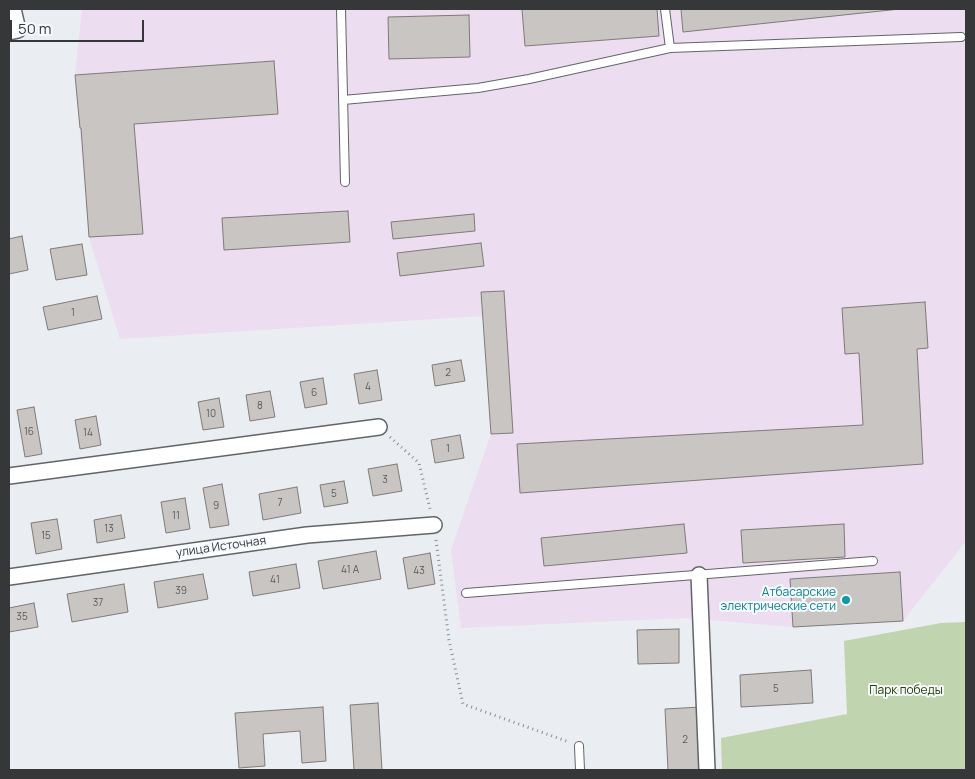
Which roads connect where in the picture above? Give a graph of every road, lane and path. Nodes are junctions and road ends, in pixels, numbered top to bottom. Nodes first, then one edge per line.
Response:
1 (13, 9) edge
2 (341, 9) edge
3 (665, 9) edge
4 (9, 32) edge
5 (960, 37) dead end
6 (670, 48) junction
7 (343, 100) junction
8 (345, 182) dead end
9 (379, 427) joint
10 (9, 476) edge
11 (434, 525) junction
12 (873, 561) dead end
13 (698, 575) junction
14 (9, 577) edge
15 (466, 593) dead end
16 (579, 746) joint
17 (580, 770) edge
18 (707, 770) edge

1 - 4 street
2 - 7 lane
3 - 6 lane
5 - 6 lane
6 - 7 lane
7 - 8 lane
9 - 10 street
9 - 11 path
11 - 14 street, улица Источная
11 - 16 path
12 - 13 lane
13 - 15 lane
13 - 18 street
16 - 17 lane

